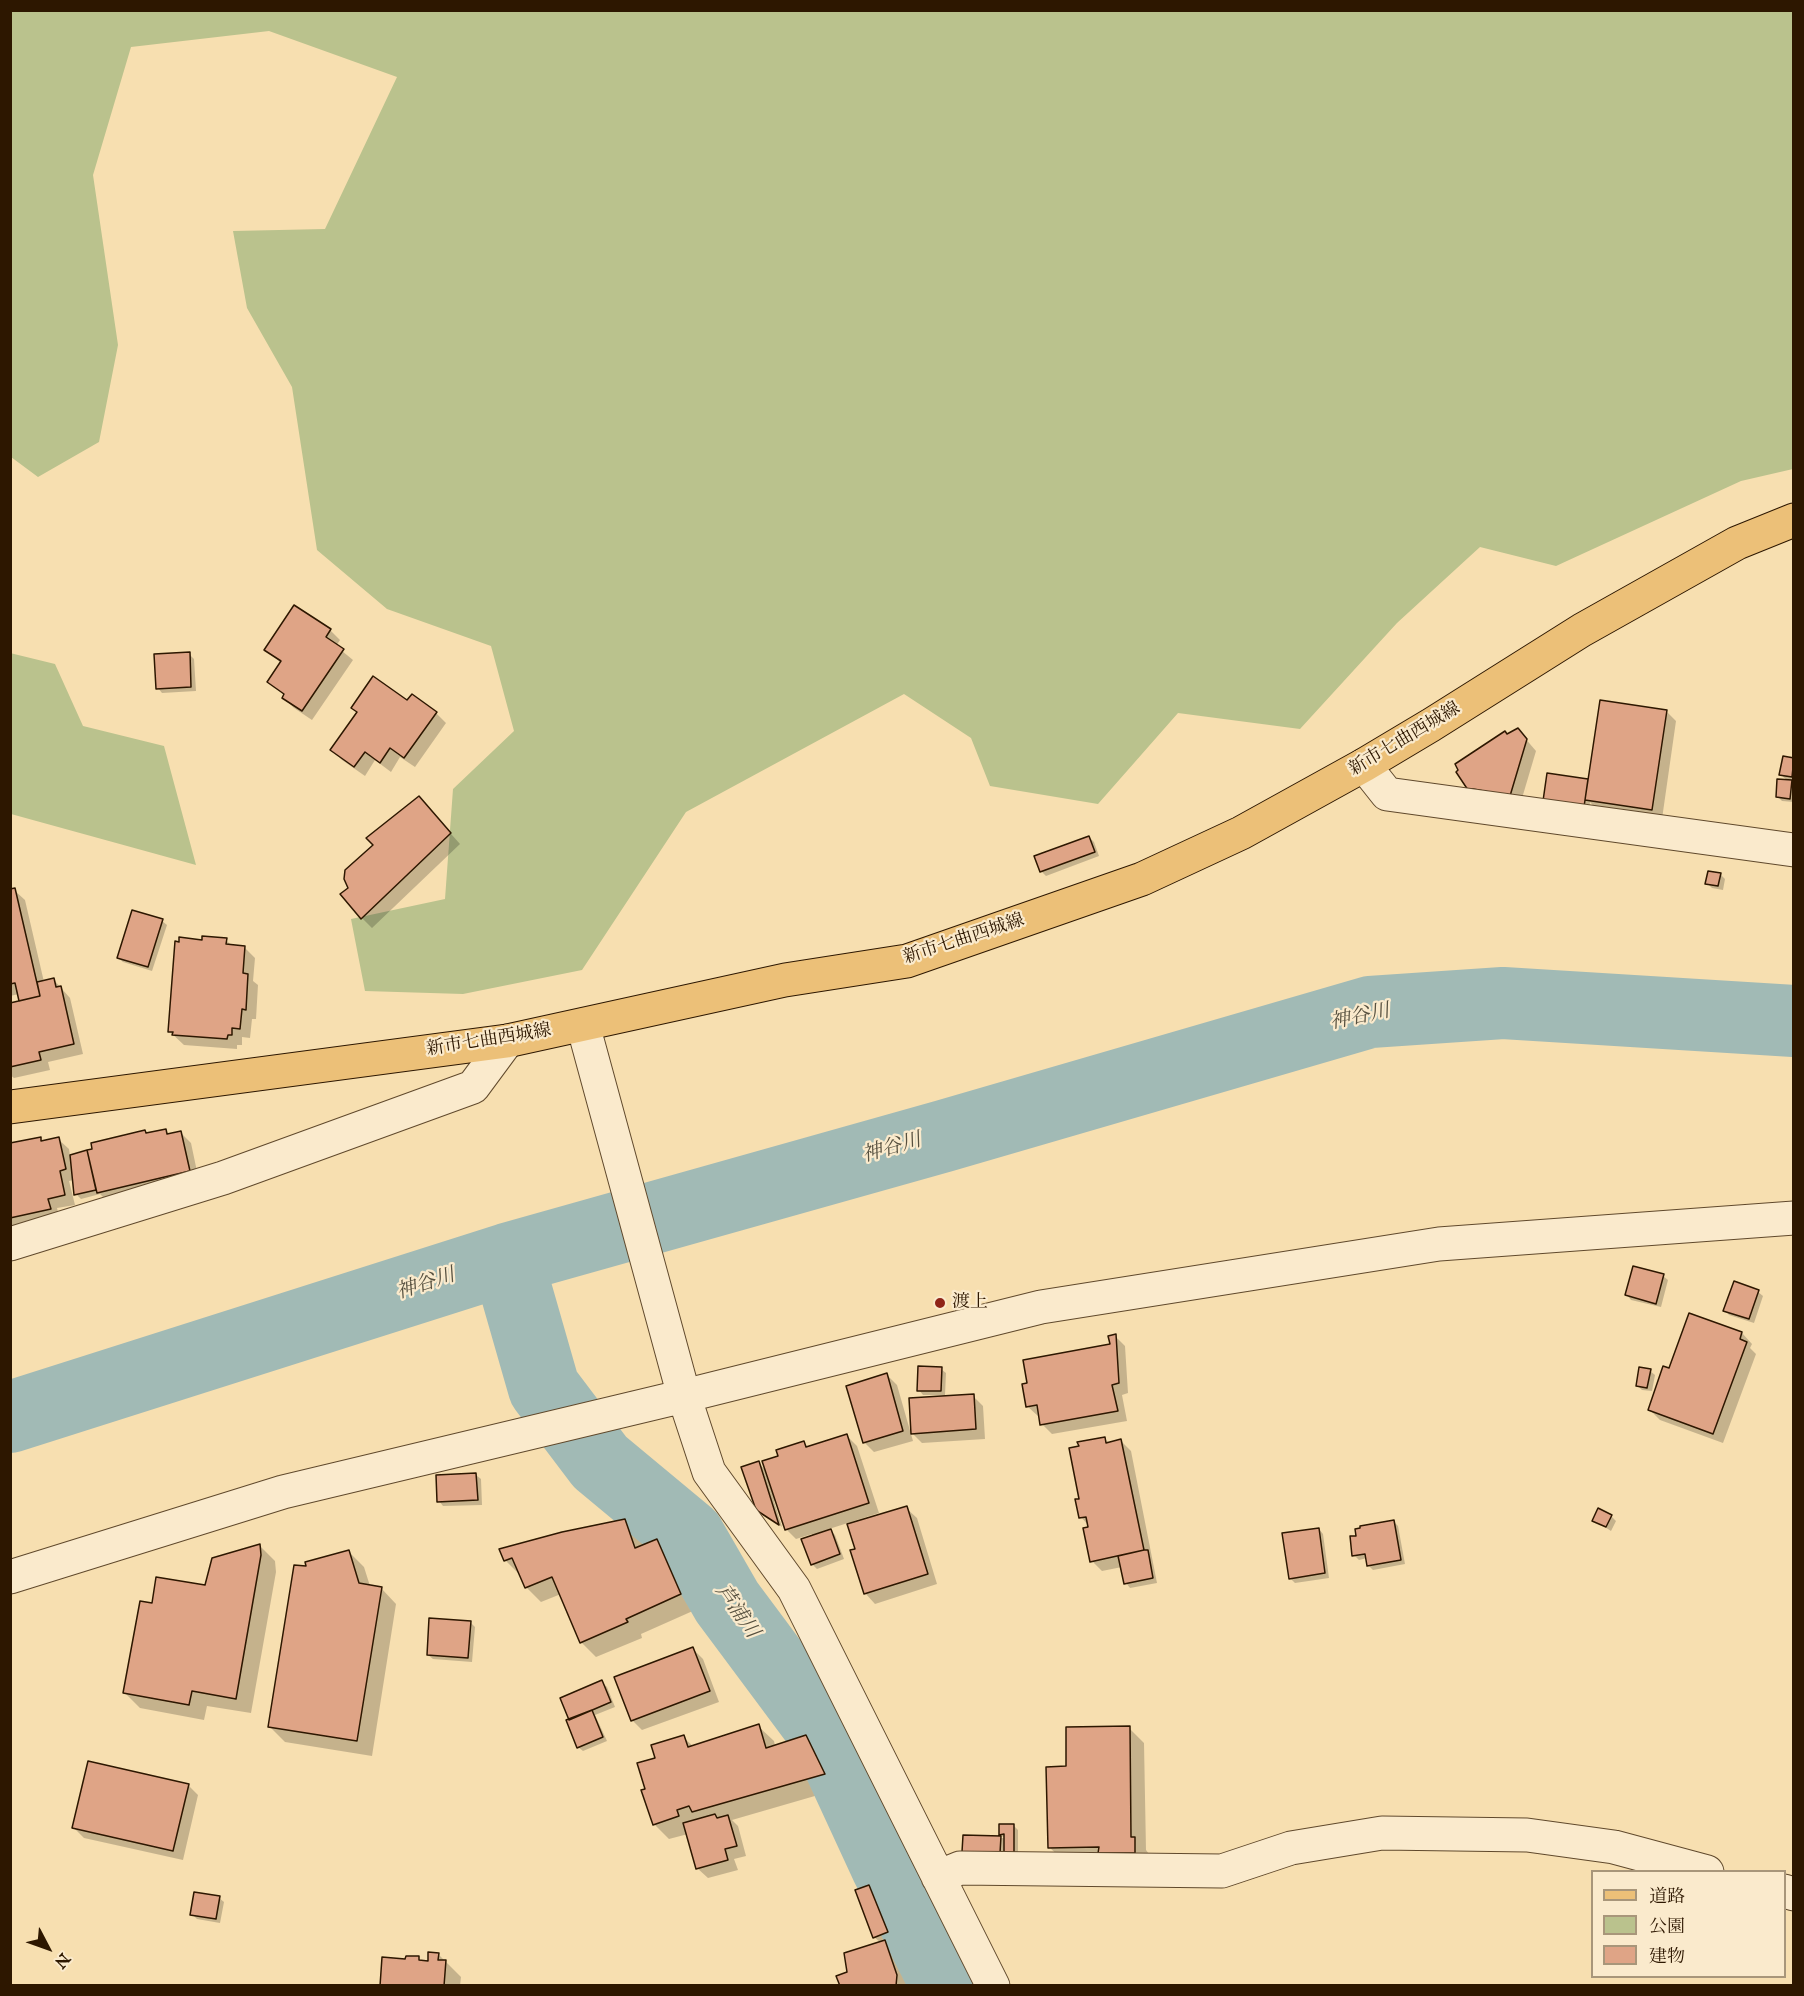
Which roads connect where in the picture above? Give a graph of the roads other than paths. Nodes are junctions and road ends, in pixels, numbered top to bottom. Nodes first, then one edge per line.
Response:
1 (1794, 520) edge
2 (1364, 765) junction
3 (1794, 850) edge
4 (583, 1025) junction
5 (507, 1041) junction
6 (10, 1107) edge
7 (1794, 1218) edge
8 (10, 1244) edge
9 (681, 1386) junction
10 (10, 1577) edge
11 (1699, 1870) edge
12 (938, 1877) junction
13 (987, 1984) edge

1 - 2 main road, 新市七曲西城線
2 - 3 street
2 - 4 main road, 新市七曲西城線
4 - 5 main road, 新市七曲西城線
4 - 9 street
5 - 6 main road, 新市七曲西城線
5 - 8 street
7 - 9 street
9 - 10 street
9 - 12 street
11 - 12 street
12 - 13 street

